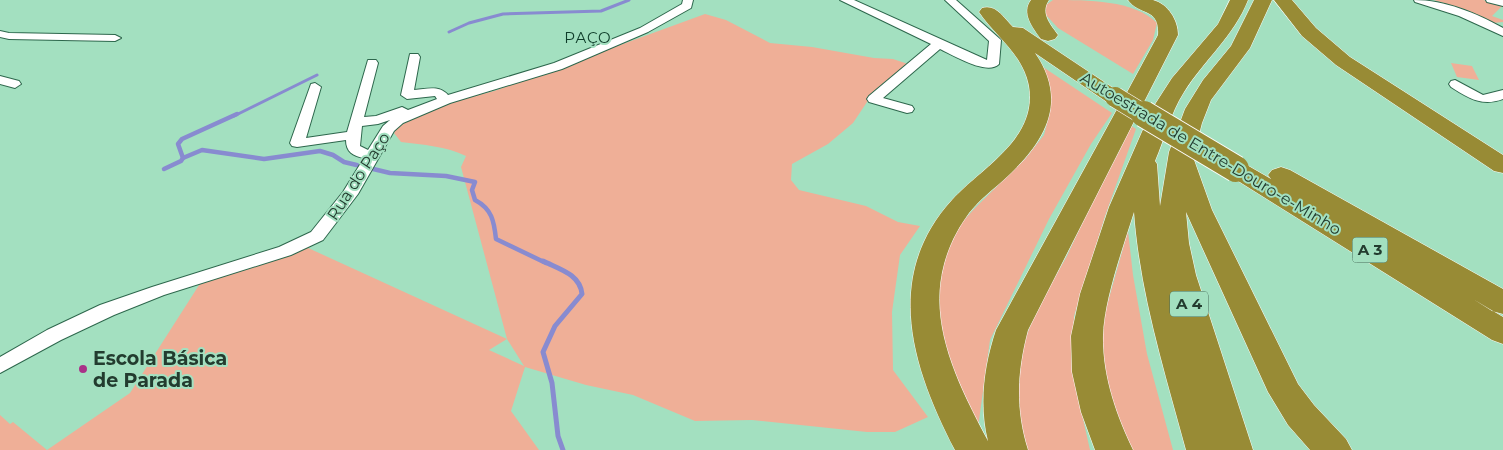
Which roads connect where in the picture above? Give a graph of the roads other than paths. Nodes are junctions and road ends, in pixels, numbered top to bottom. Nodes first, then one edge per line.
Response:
1 (688, 0) edge
2 (845, 0) edge
3 (950, 0) edge
4 (1040, 0) edge
5 (1137, 0) edge
6 (1239, 0) edge
7 (1263, 0) edge
8 (1283, 0) edge
9 (1419, 0) edge
10 (1491, 0) edge
11 (1503, 3) edge
12 (997, 7) edge
13 (1502, 31) edge
14 (0, 34) edge
15 (1048, 35) junction
16 (116, 38) dead end
17 (938, 44) junction
18 (414, 57) dead end
19 (372, 63) dead end
20 (0, 80) edge
21 (15, 84) dead end
22 (1455, 84) dead end
23 (316, 87) dead end
24 (1119, 90) junction
25 (1503, 94) edge
26 (442, 97) junction
27 (907, 109) dead end
28 (355, 129) junction
29 (1146, 153) junction
30 (1181, 153) junction
31 (1238, 160) junction
32 (368, 163) junction
33 (1503, 166) edge
34 (1503, 303) edge
35 (1503, 332) edge
36 (0, 366) edge
37 (974, 450) edge
38 (1009, 450) edge
39 (1114, 450) edge
40 (1205, 450) edge
41 (1234, 450) edge
42 (1333, 450) edge

1 - 26 street, Rua do Paço
2 - 17 street
3 - 17 street
4 - 15 highway
5 - 38 highway
6 - 29 highway, A 4
7 - 30 highway, A 4
8 - 33 highway
9 - 13 street
10 - 11 street
12 - 15 highway, Autoestrada de Entre-Douro-e-Minho / A 3
12 - 24 highway, Autoestrada de Entre-Douro-e-Minho / A 3
12 - 37 highway
14 - 16 street
15 - 24 highway, Autoestrada de Entre-Douro-e-Minho / A 3
17 - 27 street
18 - 26 street
19 - 28 street
20 - 21 street
22 - 25 street
23 - 28 street
24 - 31 highway, Autoestrada de Entre-Douro-e-Minho / A 3, bridge
26 - 28 street
26 - 32 street, Rua do Paço
28 - 32 street
29 - 39 highway
29 - 40 highway, A 4
30 - 41 highway, A 4
30 - 42 highway
31 - 34 highway, Autoestrada de Entre-Douro-e-Minho / A 3
31 - 35 highway, Autoestrada de Entre-Douro-e-Minho / A 3
32 - 36 street, Rua do Paço

